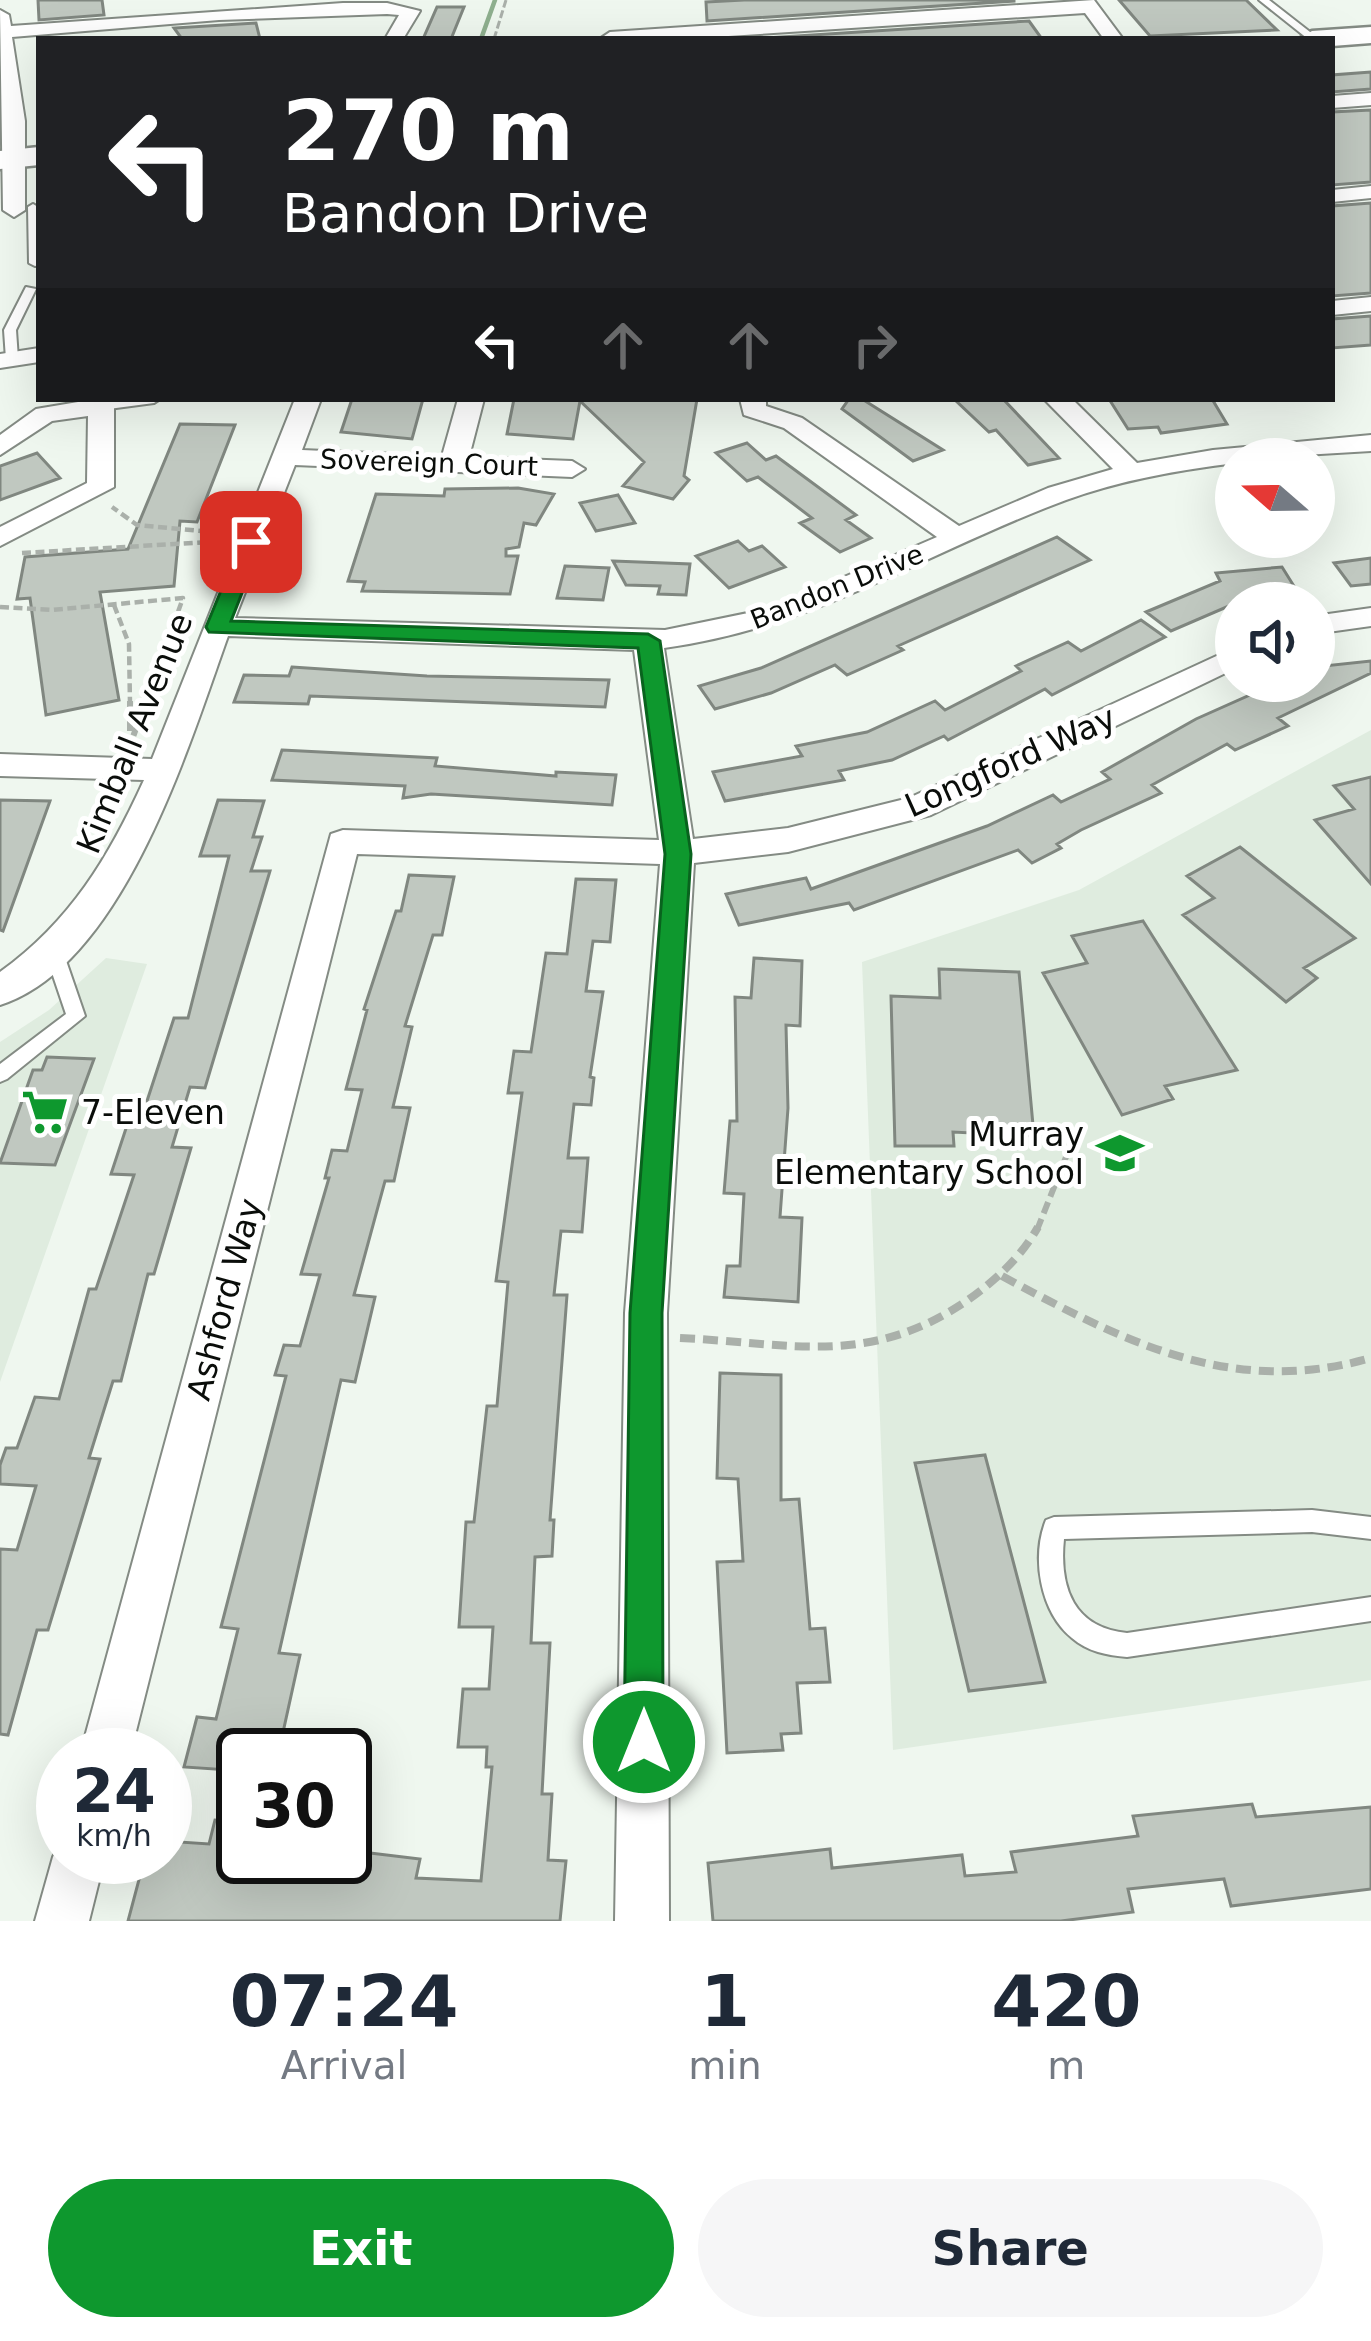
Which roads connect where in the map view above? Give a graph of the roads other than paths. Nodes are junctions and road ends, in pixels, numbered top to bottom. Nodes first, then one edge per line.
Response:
1 (1262, 0) edge
2 (279, 4) junction
3 (1088, 4) edge
4 (134, 9) edge
5 (2, 23) edge
6 (1371, 35) edge
7 (150, 36) edge
8 (290, 36) edge
9 (396, 36) edge
10 (638, 36) edge
11 (1112, 36) edge
12 (1309, 36) edge
13 (1335, 37) edge
14 (1371, 48) edge
15 (1335, 50) edge
16 (1371, 99) edge
17 (1335, 102) edge
18 (18, 158) edge
19 (1371, 192) edge
20 (1335, 196) edge
21 (22, 209) edge
22 (35, 263) dead end
23 (30, 289) dead end
24 (1371, 304) edge
25 (1335, 308) edge
26 (36, 355) edge
27 (6, 360) edge
28 (131, 402) edge
29 (307, 402) edge
30 (469, 402) edge
31 (753, 402) edge
32 (1061, 402) edge
33 (101, 406) junction
34 (1371, 443) edge
35 (0, 447) edge
36 (286, 457) junction
37 (454, 461) junction
38 (572, 469) dead end
39 (1130, 471) junction
40 (957, 538) junction
41 (9, 546) edge
42 (1371, 617) edge
43 (1335, 622) edge
44 (217, 627) junction
45 (648, 641) junction
46 (1215, 666) edge
47 (0, 765) edge
48 (164, 770) junction
49 (344, 842) joint
50 (678, 854) junction
51 (53, 949) junction
52 (0, 991) edge
53 (0, 1074) edge
54 (1371, 1528) edge
55 (1371, 1609) edge
56 (112, 1728) edge
57 (72, 1884) edge
58 (62, 1921) edge
59 (642, 1921) edge

1 - 12 lane
2 - 4 street
2 - 8 street
2 - 9 street
3 - 10 street
3 - 11 street
4 - 5 street
4 - 7 street
5 - 18 street
6 - 13 street
14 - 15 street
16 - 17 street
18 - 21 street
19 - 20 street
21 - 22 lane
23 - 27 lane
24 - 25 street
26 - 27 street
28 - 33 lane
29 - 36 street, Kimball Avenue
30 - 37 street
31 - 40 street
32 - 39 street
33 - 35 street
33 - 41 street
34 - 39 street, Bandon Drive
36 - 37 street, Sovereign Court
36 - 44 street, Kimball Avenue
37 - 38 street, Sovereign Court
39 - 40 street, Bandon Drive
40 - 45 street, Bandon Drive
42 - 43 street
44 - 45 street, Bandon Drive
44 - 48 street, Kimball Avenue
45 - 50 street
46 - 50 street, Longford Way
47 - 48 street
48 - 51 street, Kimball Avenue
49 - 50 street, Longford Way
49 - 56 street, Ashford Way
50 - 59 street
51 - 52 street, Kimball Avenue
51 - 53 lane
54 - 55 lane
57 - 58 street

